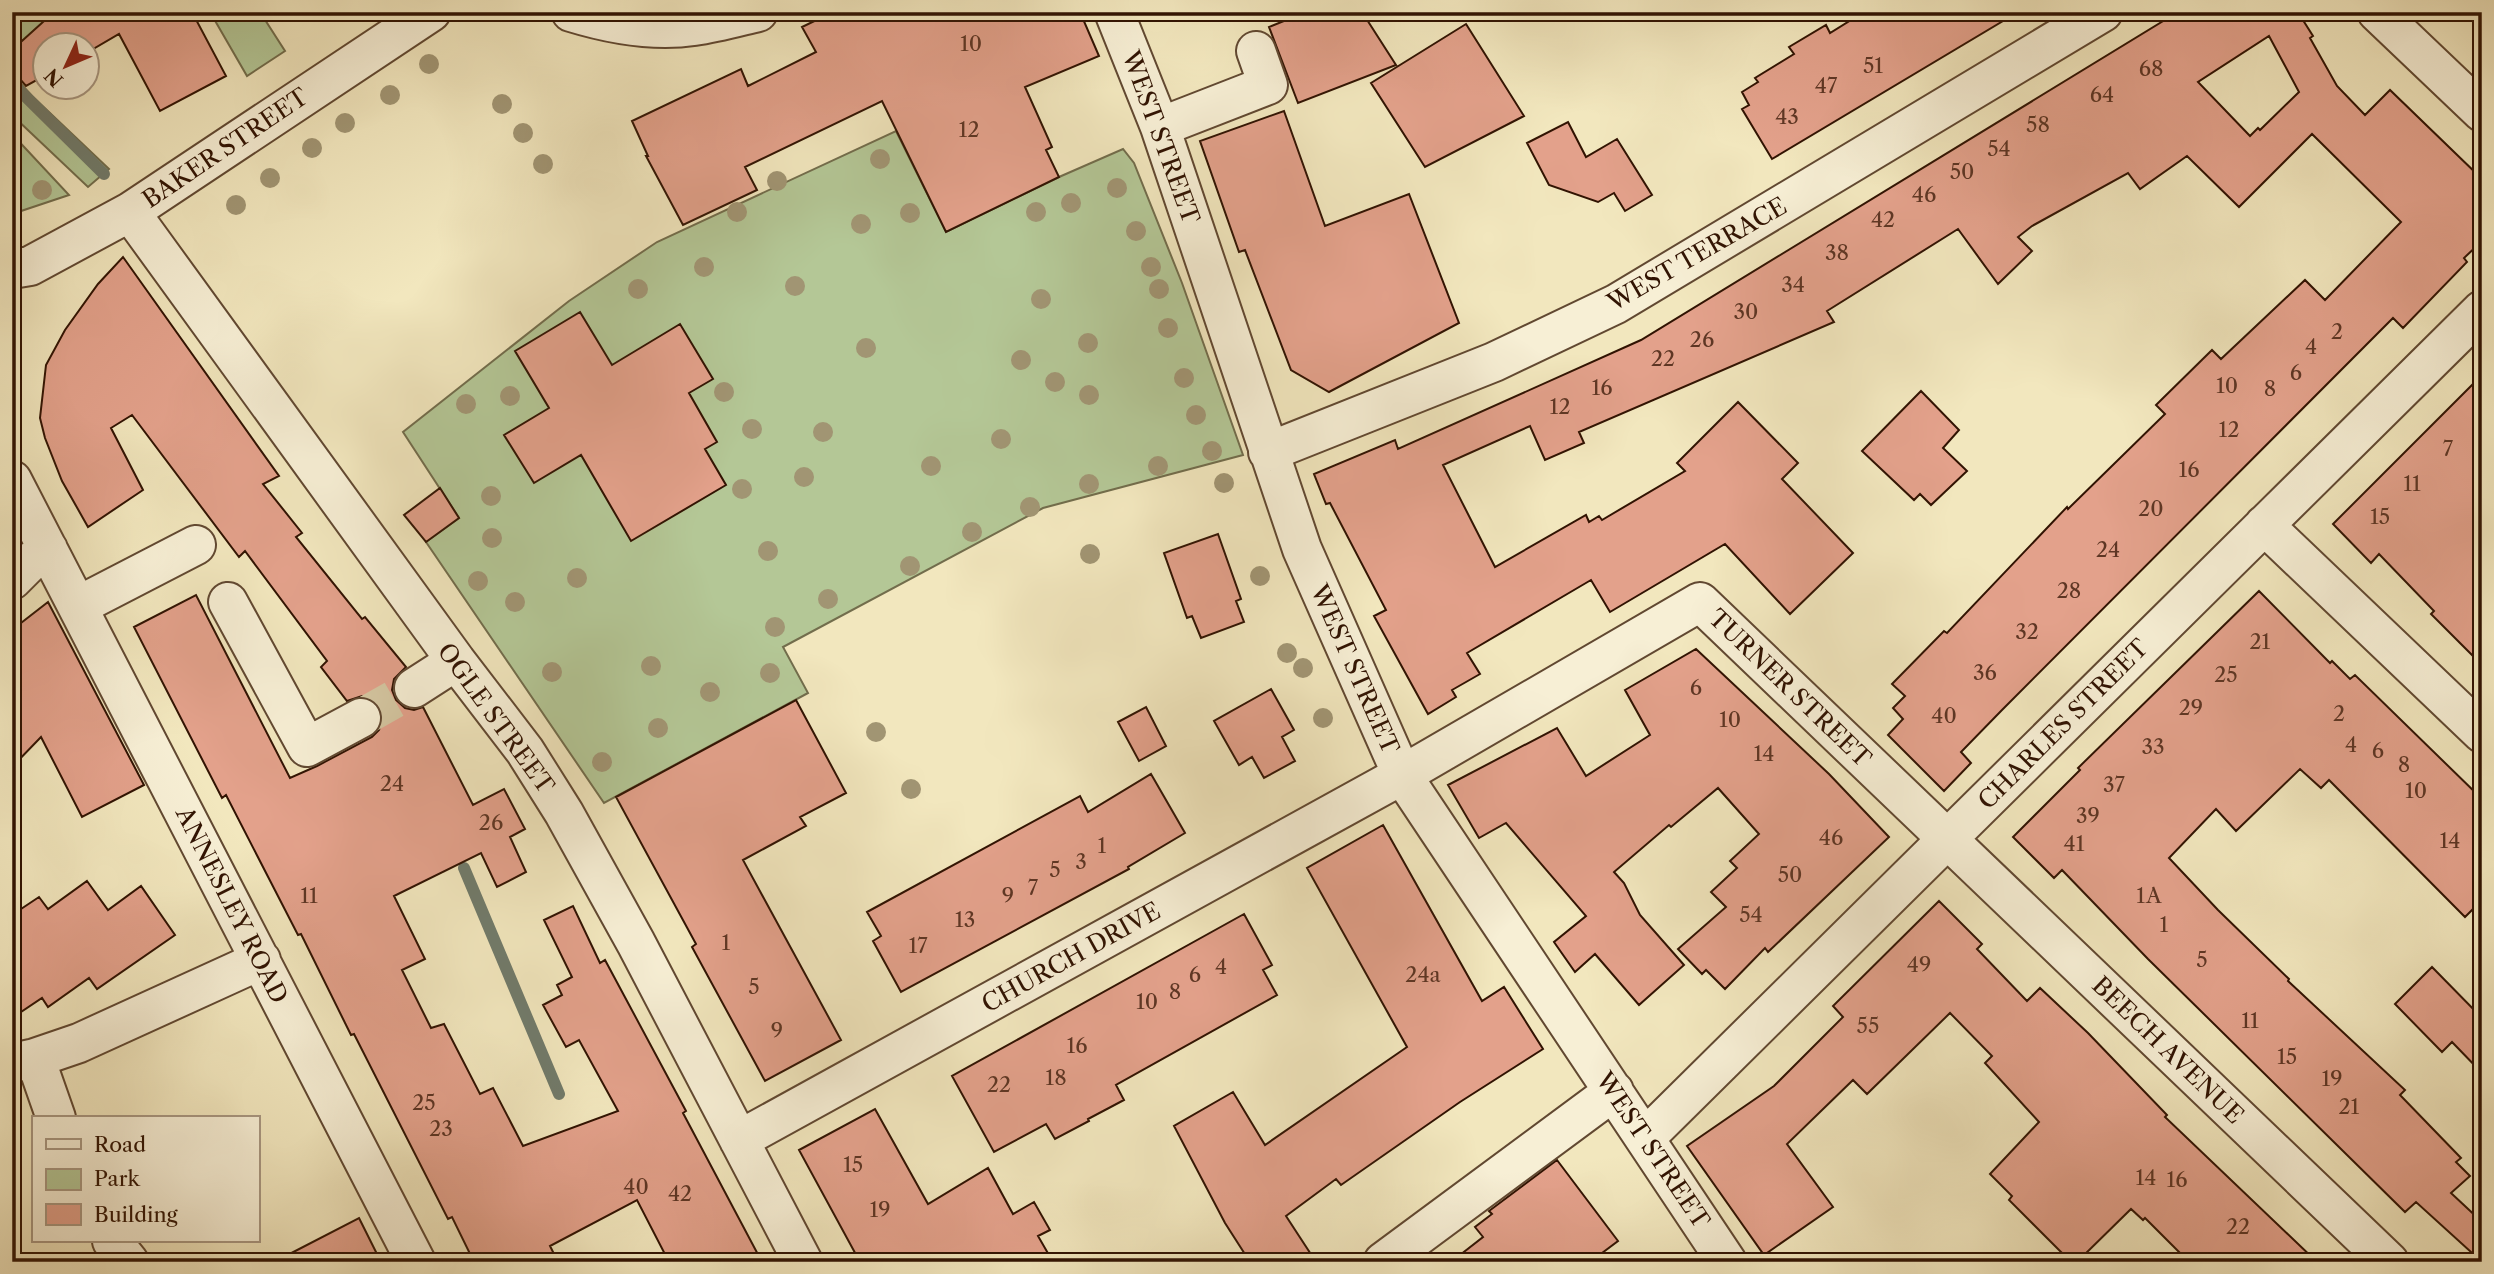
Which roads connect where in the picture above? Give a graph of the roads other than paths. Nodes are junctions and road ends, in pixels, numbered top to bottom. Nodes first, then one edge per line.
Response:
1 (431, 12) edge
2 (571, 12) edge
3 (758, 12) edge
4 (1114, 12) edge
5 (2103, 12) edge
6 (2377, 12) edge
7 (1256, 51) dead end
8 (2482, 112) edge
9 (1160, 127) junction
10 (130, 212) junction
11 (12, 269) edge
12 (2482, 310) edge
13 (1268, 452) junction
14 (12, 480) edge
15 (2264, 525) junction
16 (196, 545) dead end
17 (48, 549) junction
18 (12, 580) edge
19 (228, 602) dead end
20 (78, 606) junction
21 (456, 662) junction
22 (414, 688) tunnel mouth
23 (361, 718) tunnel mouth
24 (2482, 733) edge
25 (1402, 775) junction
26 (1948, 839) junction
27 (261, 960) junction
28 (24, 1060) edge
29 (1614, 1091) junction
30 (54, 1116) edge
31 (1645, 1138) junction
32 (739, 1140) junction
33 (416, 1262) edge
34 (803, 1262) edge
35 (1383, 1262) edge
36 (1727, 1262) edge
37 (2389, 1262) edge

1 - 10 street, BAKER STREET
2 - 3 street
4 - 9 street, WEST STREET
5 - 13 street, WEST TERRACE
6 - 8 street
7 - 9 street
9 - 13 street, WEST STREET
10 - 11 street, BAKER STREET
10 - 21 street, OGLE STREET
12 - 15 street, CHARLES STREET
13 - 25 street, WEST STREET
14 - 17 street
15 - 24 street
15 - 26 street, CHARLES STREET
16 - 20 street
17 - 18 street
17 - 20 street, ANNESLEY ROAD
19 - 23 street
20 - 27 street, ANNESLEY ROAD
21 - 22 street
21 - 32 street, OGLE STREET
25 - 26 street, TURNER STREET
25 - 29 street, WEST STREET
25 - 32 street, CHURCH DRIVE
26 - 31 street, CHARLES STREET
26 - 37 street, BEECH AVENUE
27 - 28 street
27 - 33 street, ANNESLEY ROAD
28 - 30 street
29 - 31 street, WEST STREET
29 - 35 street
31 - 36 street, WEST STREET
32 - 34 street, OGLE STREET

